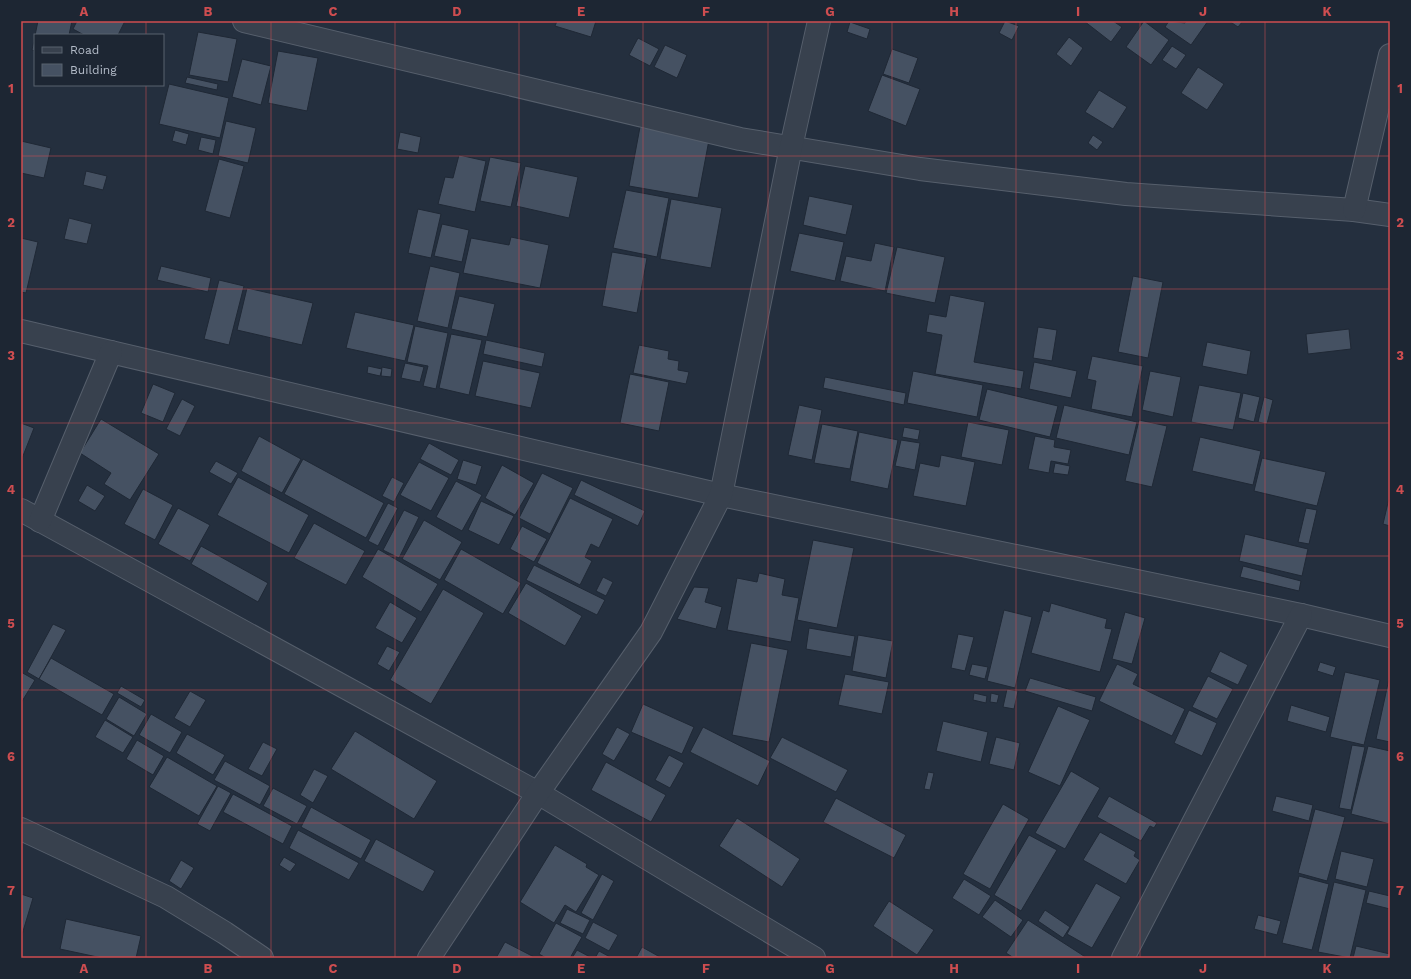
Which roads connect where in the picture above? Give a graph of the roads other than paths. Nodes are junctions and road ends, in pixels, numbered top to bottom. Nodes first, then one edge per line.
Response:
1 (244, 21) edge
2 (819, 21) edge
3 (1390, 55) edge
4 (791, 147) junction
5 (1354, 210) junction
6 (1390, 215) edge
7 (21, 331) edge
8 (111, 352) junction
9 (721, 495) junction
10 (21, 510) edge
11 (40, 521) junction
12 (1301, 615) junction
13 (1390, 636) edge
14 (538, 793) junction
15 (21, 829) edge
16 (262, 958) edge
17 (429, 958) edge
18 (814, 958) edge
19 (1123, 958) edge

1 - 4 street
2 - 4 street
3 - 5 street
4 - 5 street
4 - 9 street
5 - 6 street
7 - 8 street
8 - 9 street
8 - 11 street
9 - 12 street
9 - 14 street
10 - 11 street
11 - 14 street
12 - 13 street
12 - 19 street
14 - 17 street
14 - 18 street
15 - 16 street

